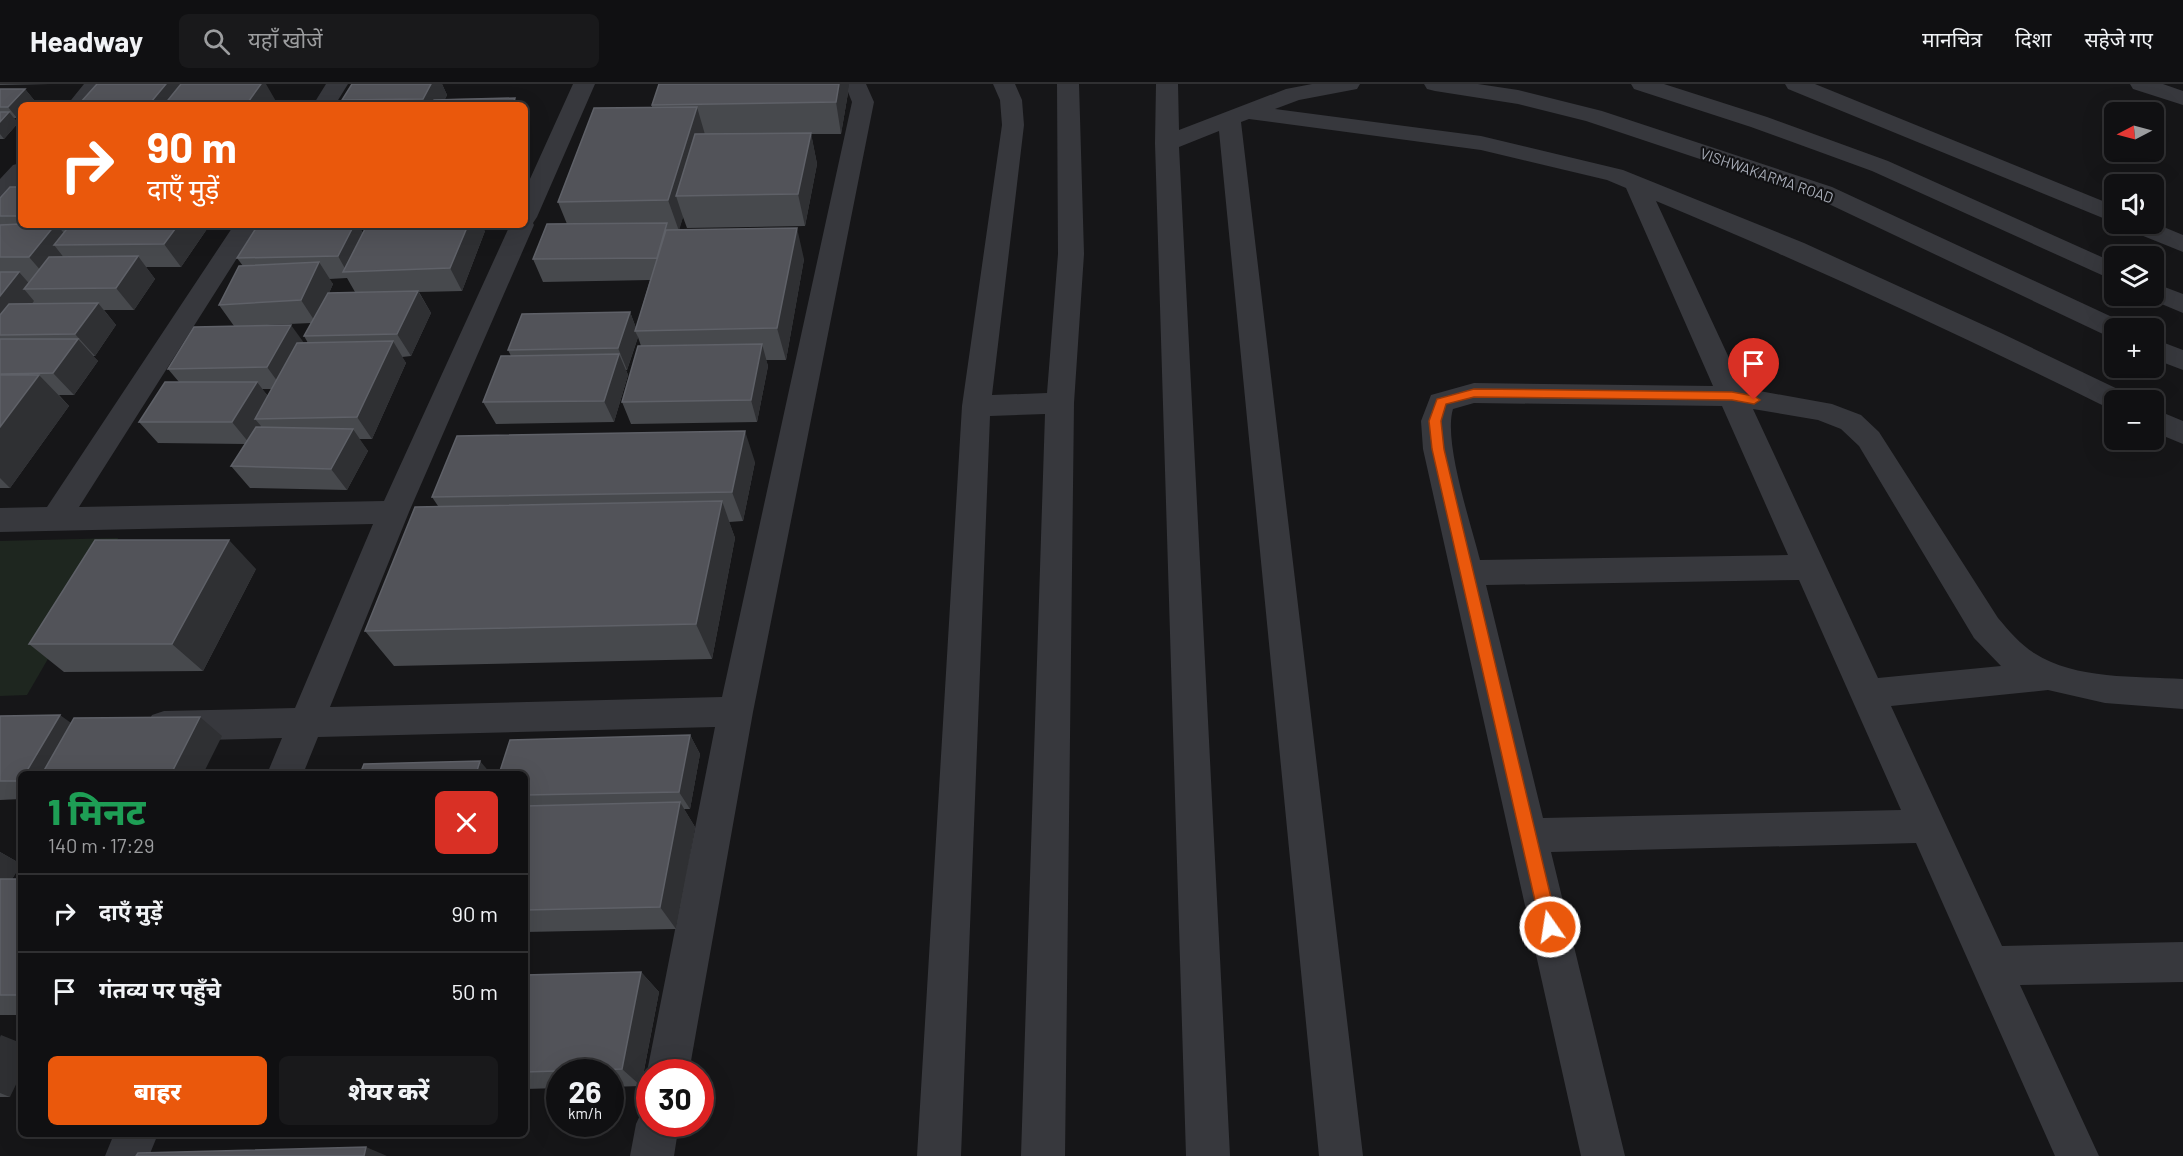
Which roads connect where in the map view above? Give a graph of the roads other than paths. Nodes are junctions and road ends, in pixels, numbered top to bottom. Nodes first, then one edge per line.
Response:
1 (96, 84) edge
2 (337, 84) edge
3 (584, 84) edge
4 (846, 84) edge
5 (1004, 84) edge
6 (1068, 84) edge
7 (1167, 84) edge
8 (1349, 84) edge
9 (1435, 84) edge
10 (1642, 84) edge
11 (1796, 84) edge
12 (2141, 84) edge
13 (2183, 98) edge
14 (81, 102) edge
15 (326, 102) edge
16 (1237, 115) junction
17 (1594, 116) junction
18 (1167, 143) junction
19 (18, 173) edge
20 (1626, 179) junction
21 (0, 194) edge
22 (528, 210) edge
23 (2104, 210) edge
24 (244, 228) edge
25 (521, 228) edge
26 (2159, 234) edge
27 (2183, 244) edge
28 (2104, 268) edge
29 (2164, 295) edge
30 (2183, 304) edge
31 (2104, 324) edge
32 (2164, 352) edge
33 (2183, 361) edge
34 (2104, 394) edge
35 (1732, 396) junction
36 (1060, 403) junction
37 (976, 406) junction
38 (2164, 424) edge
39 (2183, 434) edge
40 (394, 512) junction
41 (56, 518) junction
42 (0, 520) edge
43 (1809, 567) junction
44 (1467, 573) junction
45 (2050, 676) junction
46 (1867, 694) junction
47 (2183, 694) edge
48 (736, 711) junction
49 (306, 723) junction
50 (129, 727) edge
51 (286, 771) edge
52 (1926, 826) junction
53 (1528, 835) junction
54 (2183, 962) edge
55 (1991, 966) junction
56 (670, 1059) edge
57 (135, 1137) edge
58 (656, 1137) edge
59 (127, 1156) edge
60 (652, 1156) edge
61 (939, 1156) edge
62 (1043, 1156) edge
63 (1208, 1156) edge
64 (1341, 1156) edge
65 (1603, 1156) edge
66 (2077, 1156) edge

1 - 14 street
2 - 15 street
3 - 22 street
4 - 48 street
5 - 37 street
6 - 36 street
7 - 18 street
8 - 16 street
9 - 17 street, VISHWAKARMA ROAD
10 - 28 street
11 - 23 street
12 - 13 street
16 - 18 street
16 - 20 street
16 - 64 street
17 - 20 street
17 - 31 street, VISHWAKARMA ROAD
18 - 63 street
19 - 21 street
20 - 34 street
20 - 35 street
24 - 41 street
25 - 40 street
26 - 27 street
29 - 30 street
32 - 33 street
35 - 43 street
35 - 44 street
35 - 45 street
36 - 37 street
36 - 62 street
37 - 61 street
38 - 39 street
40 - 41 street
40 - 49 street
41 - 42 street
43 - 44 street
43 - 46 street
44 - 53 street
45 - 46 street
45 - 47 street
46 - 52 street
48 - 49 street
48 - 56 street
49 - 50 street
49 - 51 street
52 - 53 street
52 - 55 street
53 - 65 street
54 - 55 street
55 - 66 street
57 - 59 street
58 - 60 street

